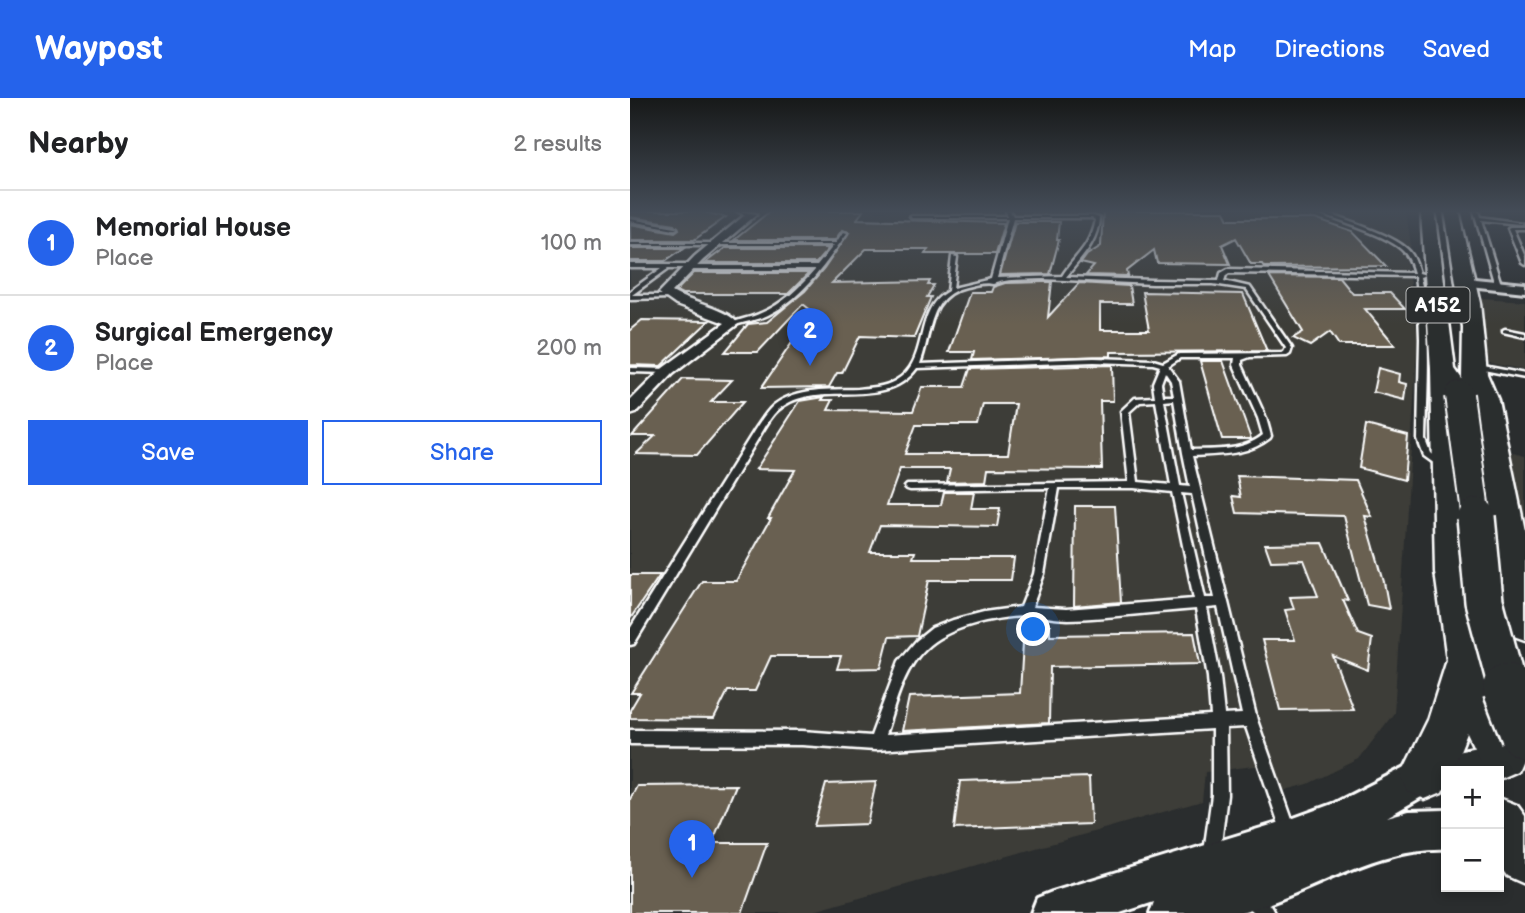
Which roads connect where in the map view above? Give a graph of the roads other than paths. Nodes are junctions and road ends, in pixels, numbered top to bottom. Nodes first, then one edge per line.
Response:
1 (710, 249) edge
2 (833, 249) edge
3 (1001, 249) edge
4 (1085, 249) edge
5 (1403, 249) edge
6 (1426, 249) edge
7 (1459, 249) edge
8 (1488, 249) edge
9 (954, 257) dead end
10 (630, 266) edge
11 (668, 266) junction
12 (692, 267) junction
13 (818, 268) junction
14 (1064, 276) junction
15 (1424, 277) junction
16 (993, 282) junction
17 (1221, 283) junction
18 (1238, 285) junction
19 (1466, 285) junction
20 (1501, 286) junction
21 (1525, 288) edge
22 (950, 290) junction
23 (1525, 294) edge
24 (630, 295) edge
25 (669, 297) junction
26 (732, 324) junction
27 (1505, 331) dead end
28 (1525, 335) edge
29 (1245, 356) junction
30 (1164, 365) junction
31 (918, 366) junction
32 (630, 370) edge
33 (668, 371) junction
34 (1525, 376) edge
35 (1465, 380) junction
36 (1177, 398) junction
37 (1159, 399) junction
38 (630, 410) edge
39 (1187, 453) junction
40 (1446, 468) junction
41 (1055, 485) junction
42 (1134, 485) junction
43 (910, 487) dead end
44 (1176, 489) junction
45 (1197, 491) junction
46 (1453, 572) junction
47 (1521, 596) edge
48 (1222, 603) junction
49 (1201, 604) junction
50 (1026, 611) junction
51 (630, 640) edge
52 (1466, 657) junction
53 (1525, 678) edge
54 (1250, 720) junction
55 (1219, 723) junction
56 (630, 737) edge
57 (875, 743) junction
58 (1507, 754) edge
59 (1425, 775) junction
60 (1441, 829) edge
61 (1291, 839) junction
62 (1209, 866) junction
63 (1255, 902) edge
64 (1052, 913) edge
65 (1171, 913) edge

1 - 12 street
2 - 13 lane
3 - 16 lane
4 - 14 lane
5 - 15 lane
6 - 15 main road, A152
7 - 19 main road, A152
8 - 20 lane
9 - 22 lane
10 - 11 lane
11 - 12 lane
11 - 24 lane
12 - 13 lane
12 - 25 street
13 - 26 lane
14 - 16 lane
14 - 17 lane
15 - 17 lane
15 - 18 lane
15 - 35 main road, A152
15 - 40 lane
16 - 22 lane
17 - 18 lane
18 - 29 lane
19 - 20 street
19 - 23 street
19 - 35 main road, A152
20 - 21 street
22 - 31 lane
24 - 25 lane
25 - 26 street
26 - 33 street
27 - 28 lane
29 - 30 lane
29 - 39 lane
30 - 31 lane
30 - 36 lane
30 - 37 lane
31 - 51 lane
32 - 33 lane
33 - 38 street
34 - 35 lane
35 - 40 main road
35 - 47 main road
35 - 53 main road, A152
35 - 58 main road, A152, bridge
36 - 37 lane
36 - 39 lane
37 - 42 lane
37 - 44 lane
39 - 45 lane
40 - 46 main road
41 - 42 lane
41 - 43 lane
41 - 50 lane
42 - 44 lane
44 - 45 lane
44 - 49 lane
45 - 48 lane
46 - 47 main road
46 - 52 main road
48 - 49 lane
48 - 54 lane
49 - 50 lane
49 - 55 lane
50 - 57 lane
52 - 58 main road
52 - 59 main road
54 - 55 lane
54 - 61 lane
55 - 57 lane
55 - 62 lane
56 - 57 lane
58 - 59 street
59 - 61 street
60 - 63 street
61 - 62 street
62 - 64 street
63 - 65 street

